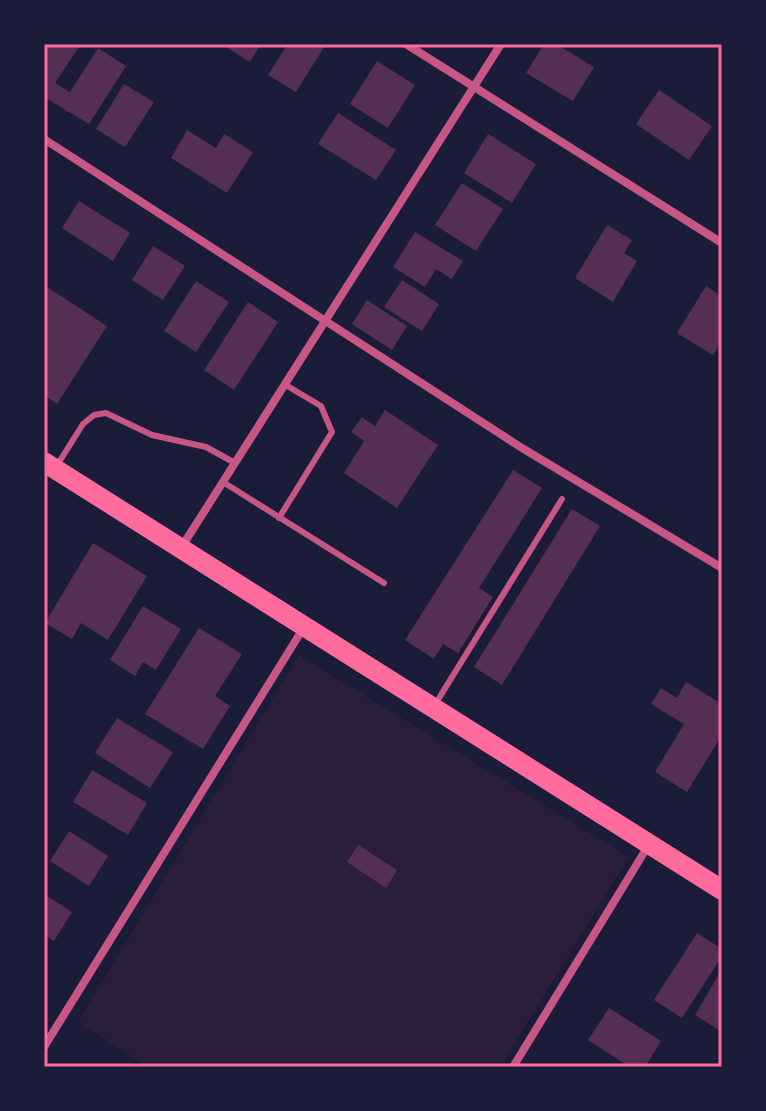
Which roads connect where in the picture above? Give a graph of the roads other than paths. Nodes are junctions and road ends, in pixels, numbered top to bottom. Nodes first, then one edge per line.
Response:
1 (406, 44) edge
2 (501, 44) edge
3 (473, 88) junction
4 (44, 139) edge
5 (722, 243) edge
6 (325, 320) junction
7 (284, 384) junction
8 (235, 463) junction
9 (47, 464) edge
10 (223, 482) junction
11 (562, 499) dead end
12 (279, 518) junction
13 (181, 549) junction
14 (722, 568) edge
15 (384, 583) dead end
16 (304, 627) junction
17 (433, 707) junction
18 (650, 843) junction
19 (722, 890) edge
20 (44, 1047) edge
21 (513, 1067) edge

1 - 3 street
2 - 3 street
3 - 5 street
3 - 6 street
4 - 6 street
6 - 7 street
6 - 14 street
7 - 8 street
7 - 12 lane
8 - 9 lane
8 - 10 street
9 - 13 main road
10 - 12 lane
10 - 13 street
11 - 17 lane
12 - 15 lane
13 - 16 main road
16 - 17 main road
16 - 20 street
17 - 18 main road
18 - 19 main road
18 - 21 street

